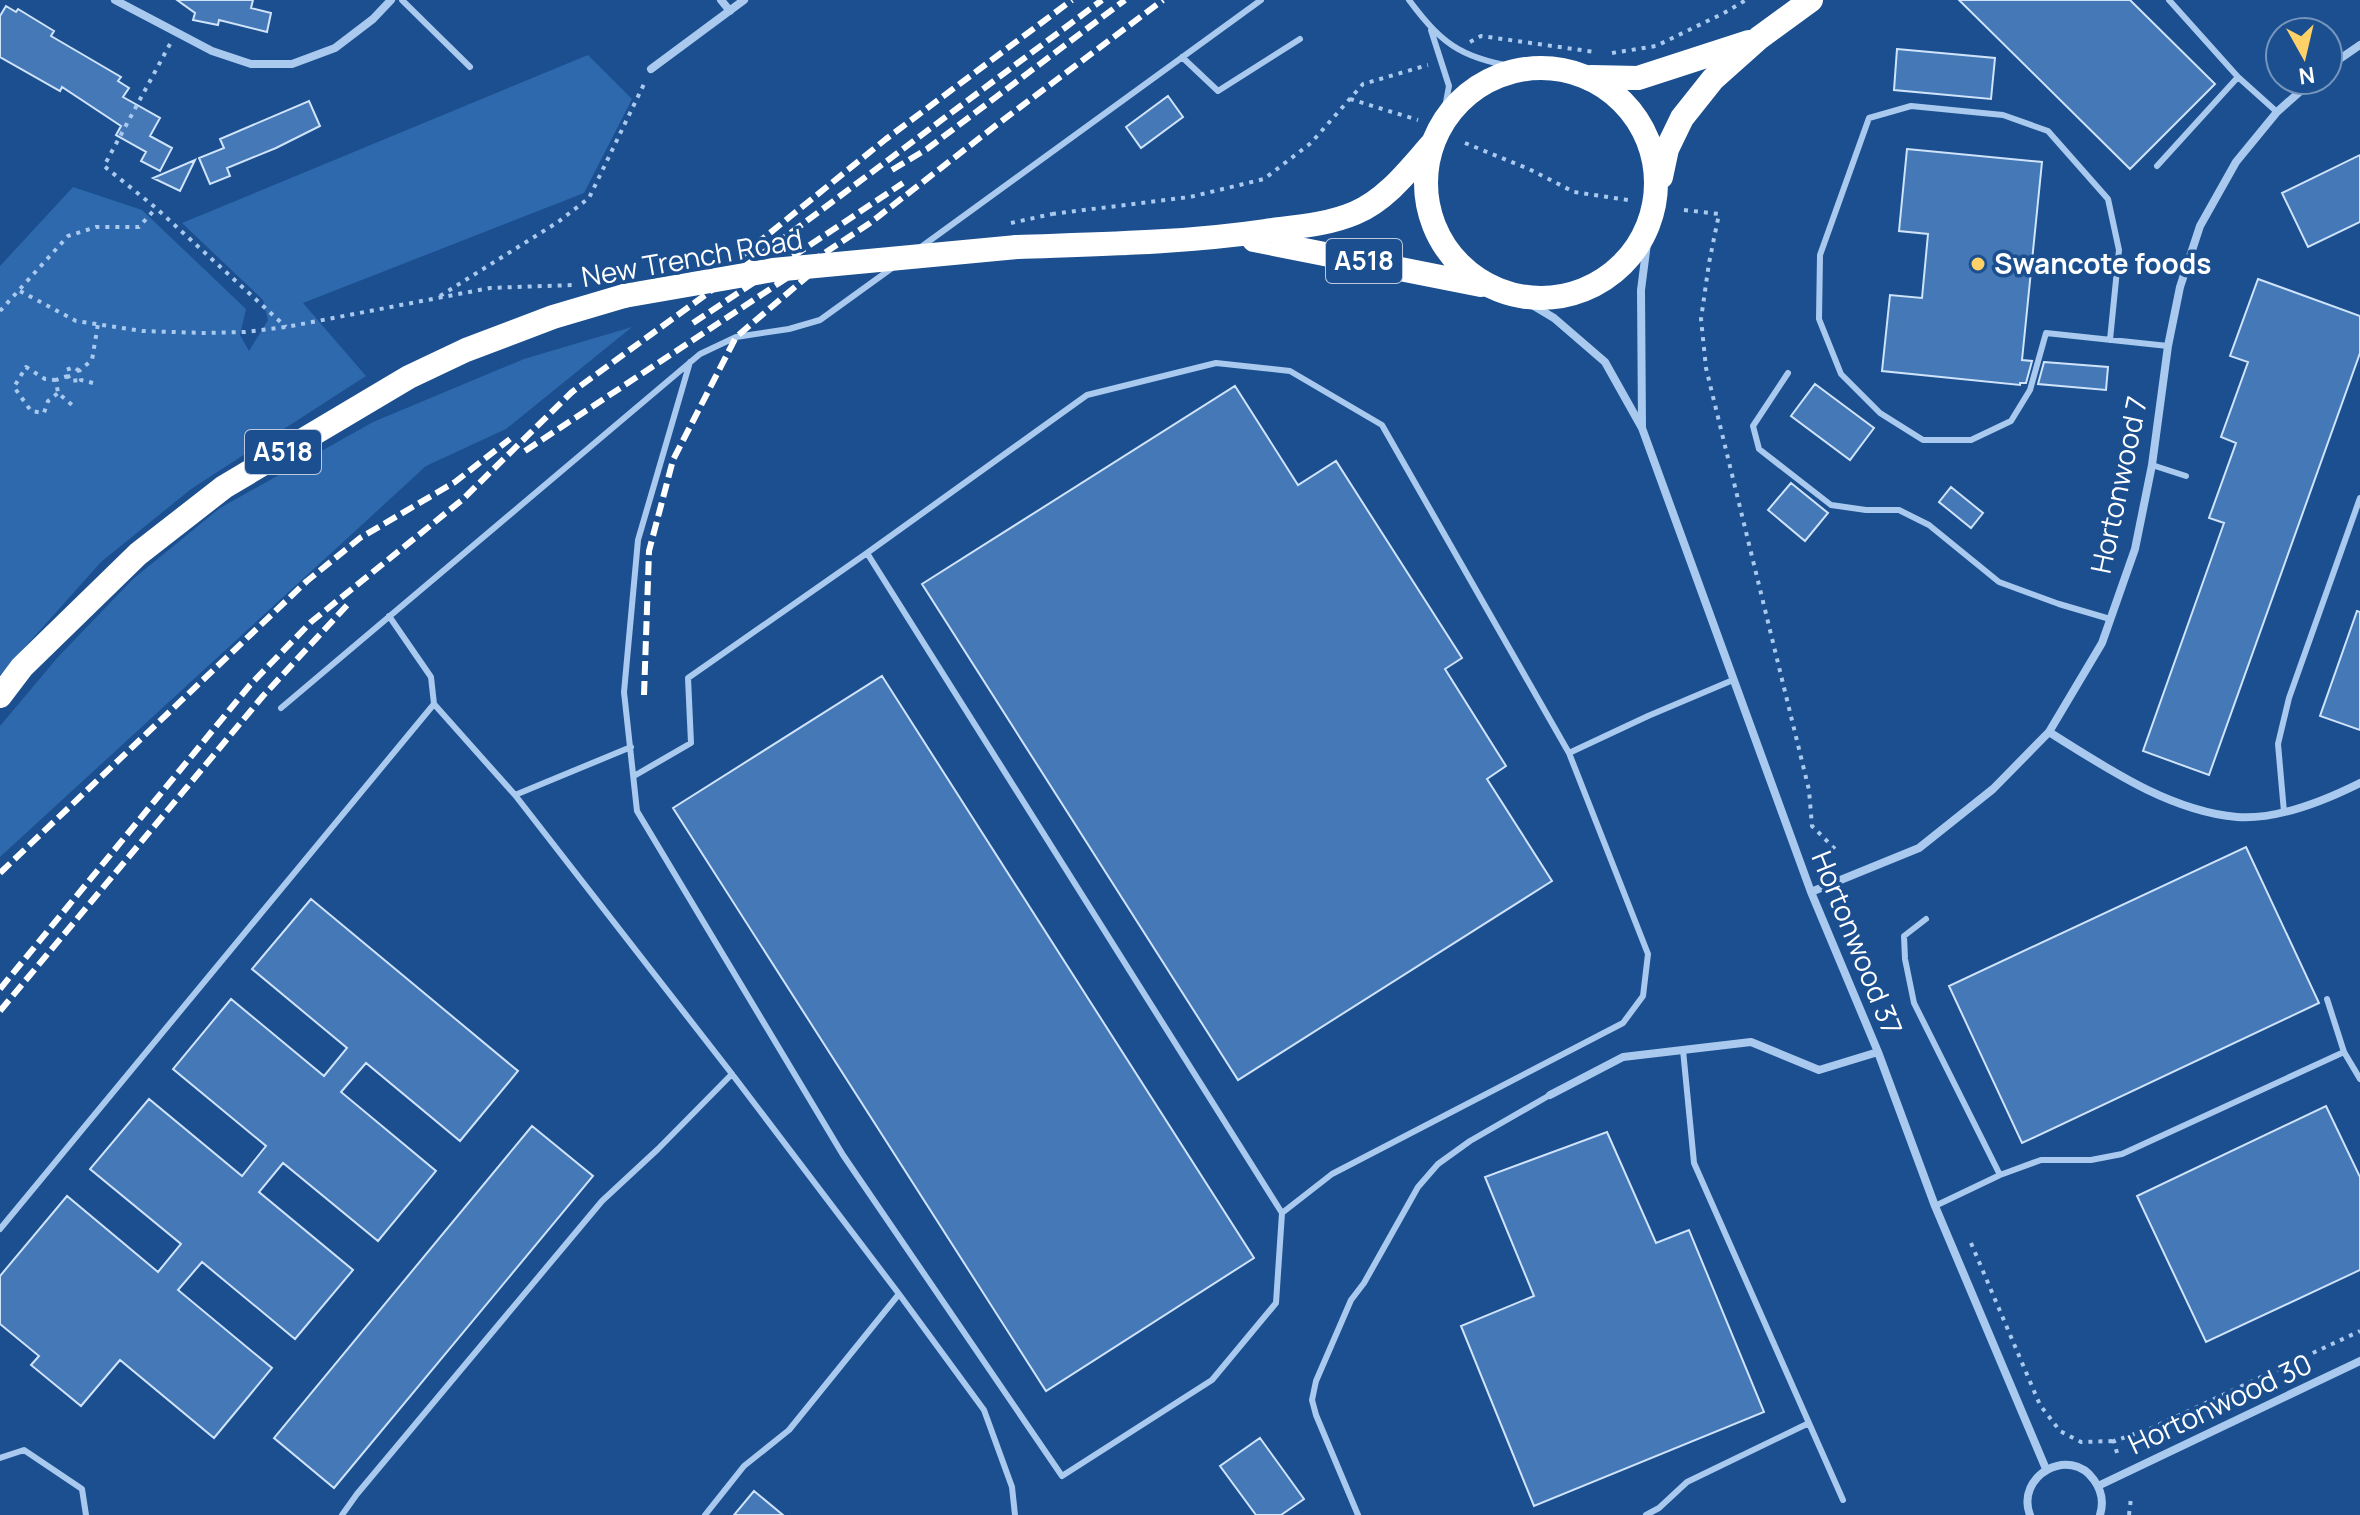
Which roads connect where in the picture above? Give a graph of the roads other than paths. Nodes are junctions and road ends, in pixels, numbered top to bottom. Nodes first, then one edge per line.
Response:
1 (115, 0) edge
2 (391, 0) edge
3 (402, 0) edge
4 (721, 0) edge
5 (744, 0) edge
6 (1261, 0) edge
7 (1409, 0) edge
8 (1811, 0) edge
9 (2169, 0) edge
10 (730, 11) junction
11 (1430, 28) junction
12 (1759, 38) junction
13 (1300, 39) dead end
14 (1182, 57) junction
15 (470, 67) dead end
16 (651, 69) road end
17 (1525, 69) junction
18 (1586, 77) junction
19 (2238, 77) junction
20 (2295, 96) edge
21 (2277, 112) junction
22 (1431, 128) junction
23 (2157, 166) dead end
24 (1652, 212) junction
25 (1232, 236) junction
26 (1506, 292) junction
27 (2110, 340) junction
28 (2168, 346) junction
29 (690, 362) junction
30 (1788, 373) dead end
31 (1642, 428) junction
32 (2152, 465) junction
33 (2186, 476) dead end
34 (2360, 498) edge
35 (867, 553) junction
36 (389, 616) junction
37 (2110, 619) junction
38 (1733, 680) junction
39 (0, 696) edge
40 (434, 704) junction
41 (281, 708) dead end
42 (2049, 732) junction
43 (631, 747) junction
44 (1569, 753) junction
45 (634, 776) junction
46 (2360, 783) edge
47 (515, 795) junction
48 (2284, 812) junction
49 (1811, 892) junction
50 (1926, 919) dead end
51 (2327, 999) dead end
52 (1683, 1050) junction
53 (1878, 1052) junction
54 (2344, 1052) junction
55 (732, 1074) junction
56 (2360, 1079) edge
57 (1550, 1095) joint
58 (2000, 1175) junction
59 (1935, 1206) junction
60 (1282, 1213) junction
61 (0, 1229) edge
62 (899, 1294) junction
63 (2360, 1361) edge
64 (1809, 1423) junction
65 (0, 1458) edge
66 (2046, 1469) junction
67 (2098, 1486) junction
68 (1843, 1500) dead end
69 (2029, 1513) edge
70 (86, 1515) edge
71 (342, 1515) edge
72 (705, 1515) edge
73 (1015, 1515) edge
74 (1358, 1515) edge
75 (1646, 1515) edge
76 (2018, 1515) edge
77 (2100, 1515) edge

1 - 2 street
3 - 15 lane
4 - 10 street
5 - 10 street
6 - 14 lane
7 - 11 lane
8 - 12 highway
9 - 19 lane
10 - 16 street
11 - 17 lane
11 - 22 lane
12 - 18 highway
12 - 24 highway
13 - 14 lane
14 - 29 lane
17 - 18 highway
17 - 22 highway
18 - 24 highway
19 - 21 lane
19 - 23 lane
20 - 21 street, Hortonwood 7
21 - 28 street, Hortonwood 7
22 - 25 highway, New Trench Road / A518
22 - 26 highway
24 - 26 highway
24 - 31 street, Hortonwood 37
25 - 26 highway, New Trench Road / A518
25 - 39 highway, New Trench Road / A518, bridge
26 - 31 street, Hortonwood 37
27 - 27 lane
27 - 28 lane
28 - 32 street, Hortonwood 7
29 - 36 lane
29 - 43 lane
30 - 37 lane
31 - 38 street, Hortonwood 37
32 - 33 lane
32 - 37 street, Hortonwood 7
34 - 48 lane
35 - 44 lane
35 - 45 lane
35 - 60 lane
36 - 40 lane
36 - 41 lane
37 - 42 street, Hortonwood 7
38 - 44 lane
38 - 49 street, Hortonwood 37
40 - 47 lane
40 - 61 lane
42 - 48 street
42 - 49 street, Hortonwood 7
43 - 45 lane
43 - 47 lane
44 - 60 lane
45 - 60 lane
46 - 48 street
47 - 55 lane
49 - 53 street, Hortonwood 37
50 - 58 lane
51 - 54 lane
52 - 53 street
52 - 57 street
52 - 64 lane
53 - 59 street, Hortonwood 37
54 - 56 lane
54 - 58 lane
55 - 62 lane
55 - 71 lane
57 - 74 lane
58 - 59 lane
59 - 66 street, Hortonwood 37
62 - 72 lane
62 - 73 lane
63 - 67 street, Hortonwood 30
64 - 68 lane
64 - 75 lane
65 - 70 lane
66 - 67 street
66 - 69 street
67 - 77 street
69 - 76 street

